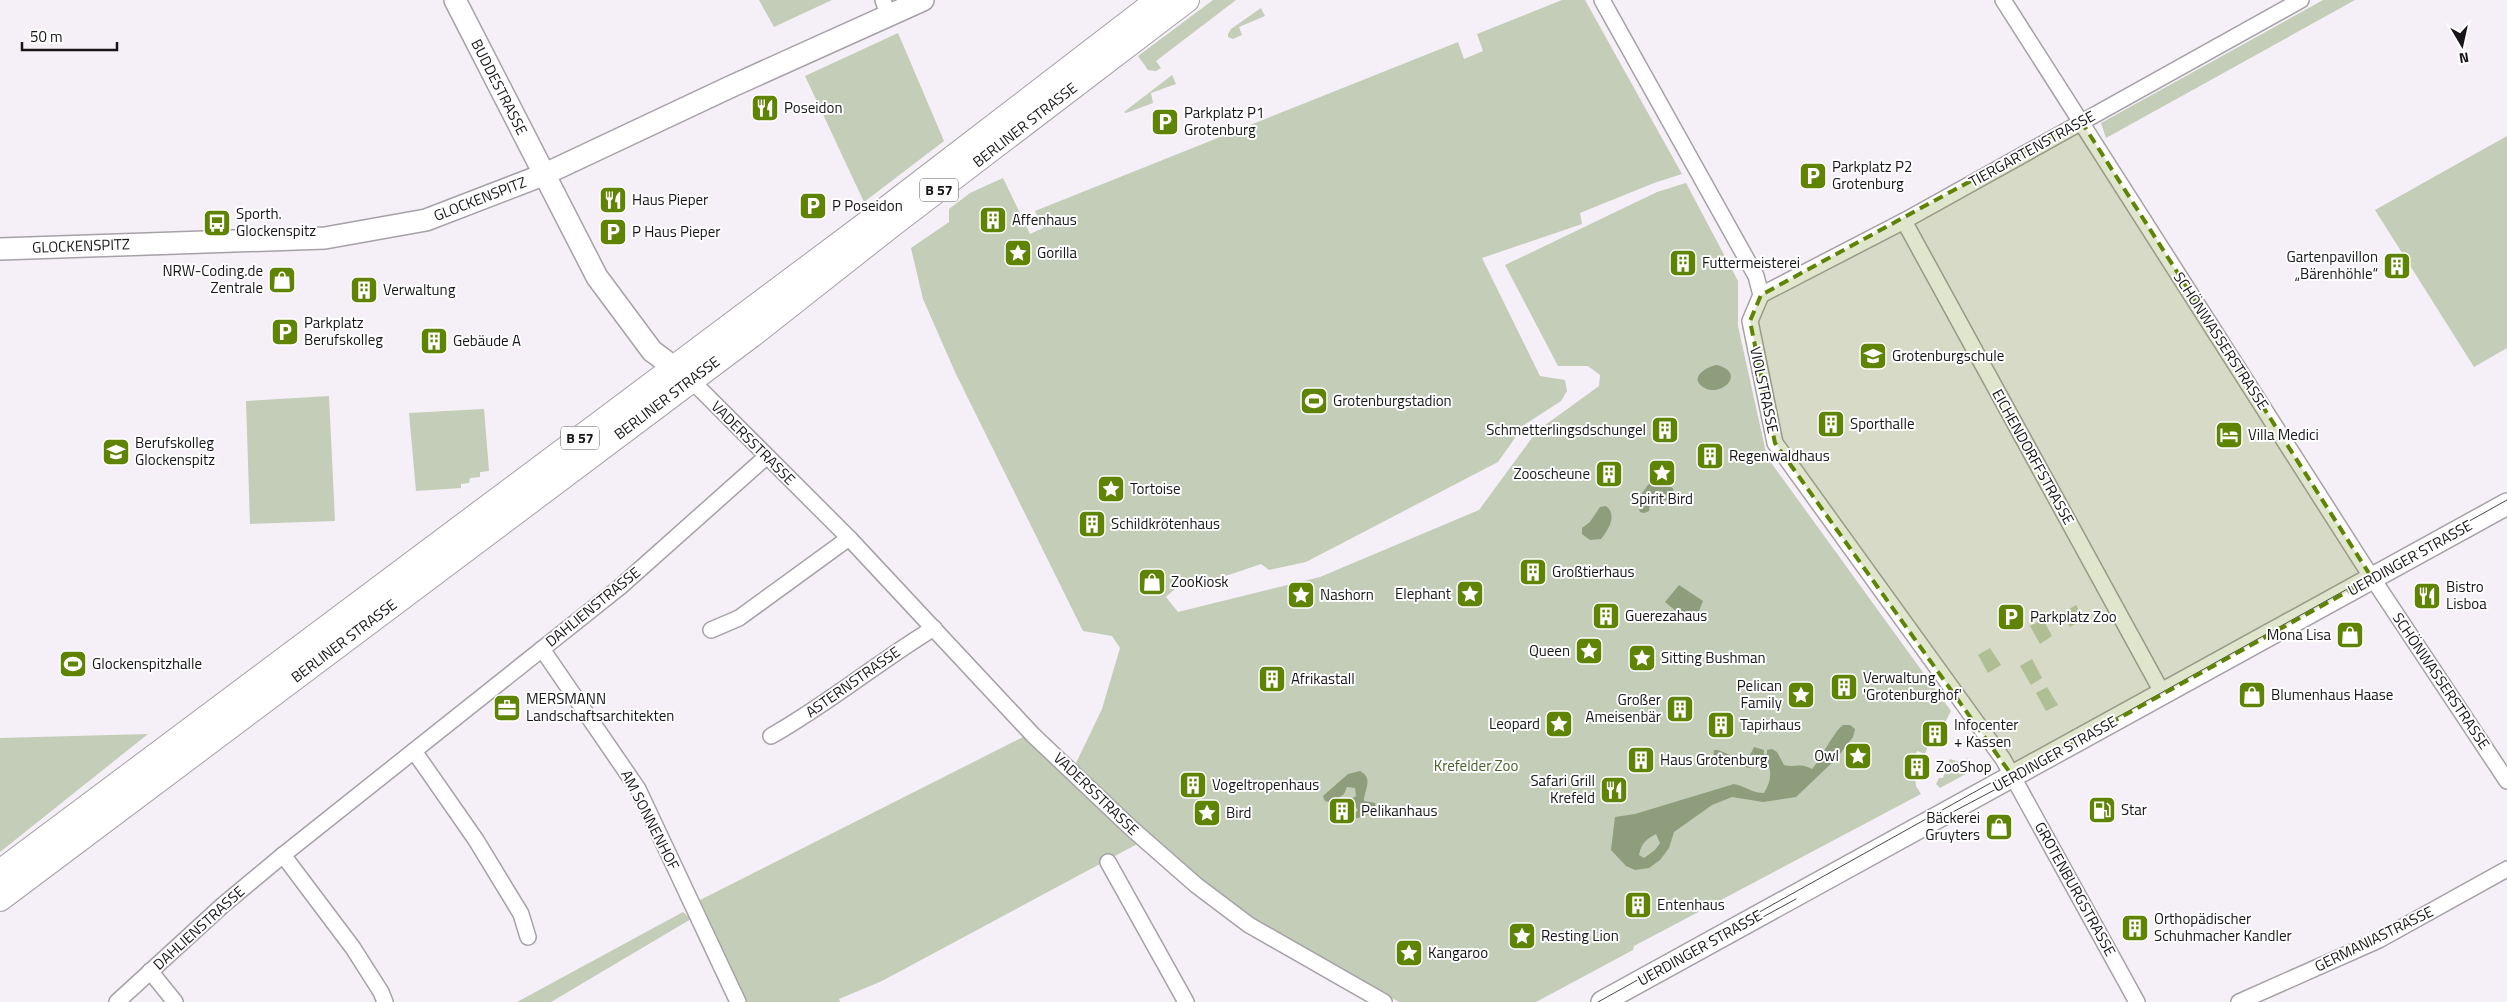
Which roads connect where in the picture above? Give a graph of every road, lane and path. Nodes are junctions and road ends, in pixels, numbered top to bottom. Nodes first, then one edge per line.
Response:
1 (455, 0) edge
2 (923, 0) edge
3 (1158, 0) edge
4 (1187, 0) edge
5 (1602, 0) edge
6 (2003, 0) edge
7 (2301, 0) edge
8 (885, 8) edge
9 (2081, 122) junction
10 (543, 175) junction
11 (1904, 221) junction
12 (0, 249) edge
13 (1761, 295) junction
14 (682, 374) junction
15 (766, 457) junction
16 (2507, 504) edge
17 (849, 538) junction
18 (2372, 578) junction
19 (934, 628) junction
20 (711, 630) dead end
21 (542, 649) junction
22 (2163, 694) junction
23 (771, 736) dead end
24 (414, 751) junction
25 (2013, 777) junction
26 (2507, 780) edge
27 (283, 855) junction
28 (1108, 862) dead end
29 (2507, 869) edge
30 (0, 872) edge
31 (0, 899) edge
32 (528, 937) dead end
33 (150, 972) junction
34 (117, 1002) edge
35 (175, 1002) edge
36 (385, 1002) edge
37 (738, 1002) edge
38 (1186, 1002) edge
39 (1384, 1002) edge
40 (1602, 1002) edge
41 (2137, 1002) edge
42 (2239, 1002) edge

1 - 10 main road, BUDDESTRASSE
2 - 8 main road, GLOCKENSPITZ
3 - 14 main road, BERLINER STRASSE / B 57
4 - 14 main road, BERLINER STRASSE / B 57
5 - 13 street
6 - 9 street, SCHÖNWASSERSTRASSE
7 - 9 street, TIERGARTENSTRASSE
8 - 10 main road, GLOCKENSPITZ
9 - 11 street, TIERGARTENSTRASSE
9 - 18 street, SCHÖNWASSERSTRASSE
10 - 12 main road, GLOCKENSPITZ
10 - 14 main road, VADERSSTRASSE
11 - 13 street, TIERGARTENSTRASSE
11 - 22 street, EICHENDORFFSTRASSE
13 - 25 street, VIOLSTRASSE
14 - 15 street, VADERSSTRASSE
14 - 30 main road, BERLINER STRASSE / B 57
14 - 31 main road, BERLINER STRASSE / B 57
15 - 17 street, VADERSSTRASSE
15 - 21 street, DAHLIENSTRASSE
16 - 18 main road, UERDINGER STRASSE
17 - 19 street, VADERSSTRASSE
17 - 20 street
18 - 22 main road, UERDINGER STRASSE
18 - 26 street, SCHÖNWASSERSTRASSE
19 - 23 street, ASTERNSTRASSE
19 - 39 street, VADERSSTRASSE
21 - 24 street, DAHLIENSTRASSE
21 - 37 street, AM SONNENHOF
22 - 25 main road, UERDINGER STRASSE
24 - 27 street, DAHLIENSTRASSE
24 - 32 street
25 - 40 main road, UERDINGER STRASSE
25 - 41 street, GROTENBURGSTRASSE
27 - 33 street, DAHLIENSTRASSE
27 - 36 street
28 - 38 street
29 - 42 street, GERMANIASTRASSE
33 - 34 street, DAHLIENSTRASSE
33 - 35 street

